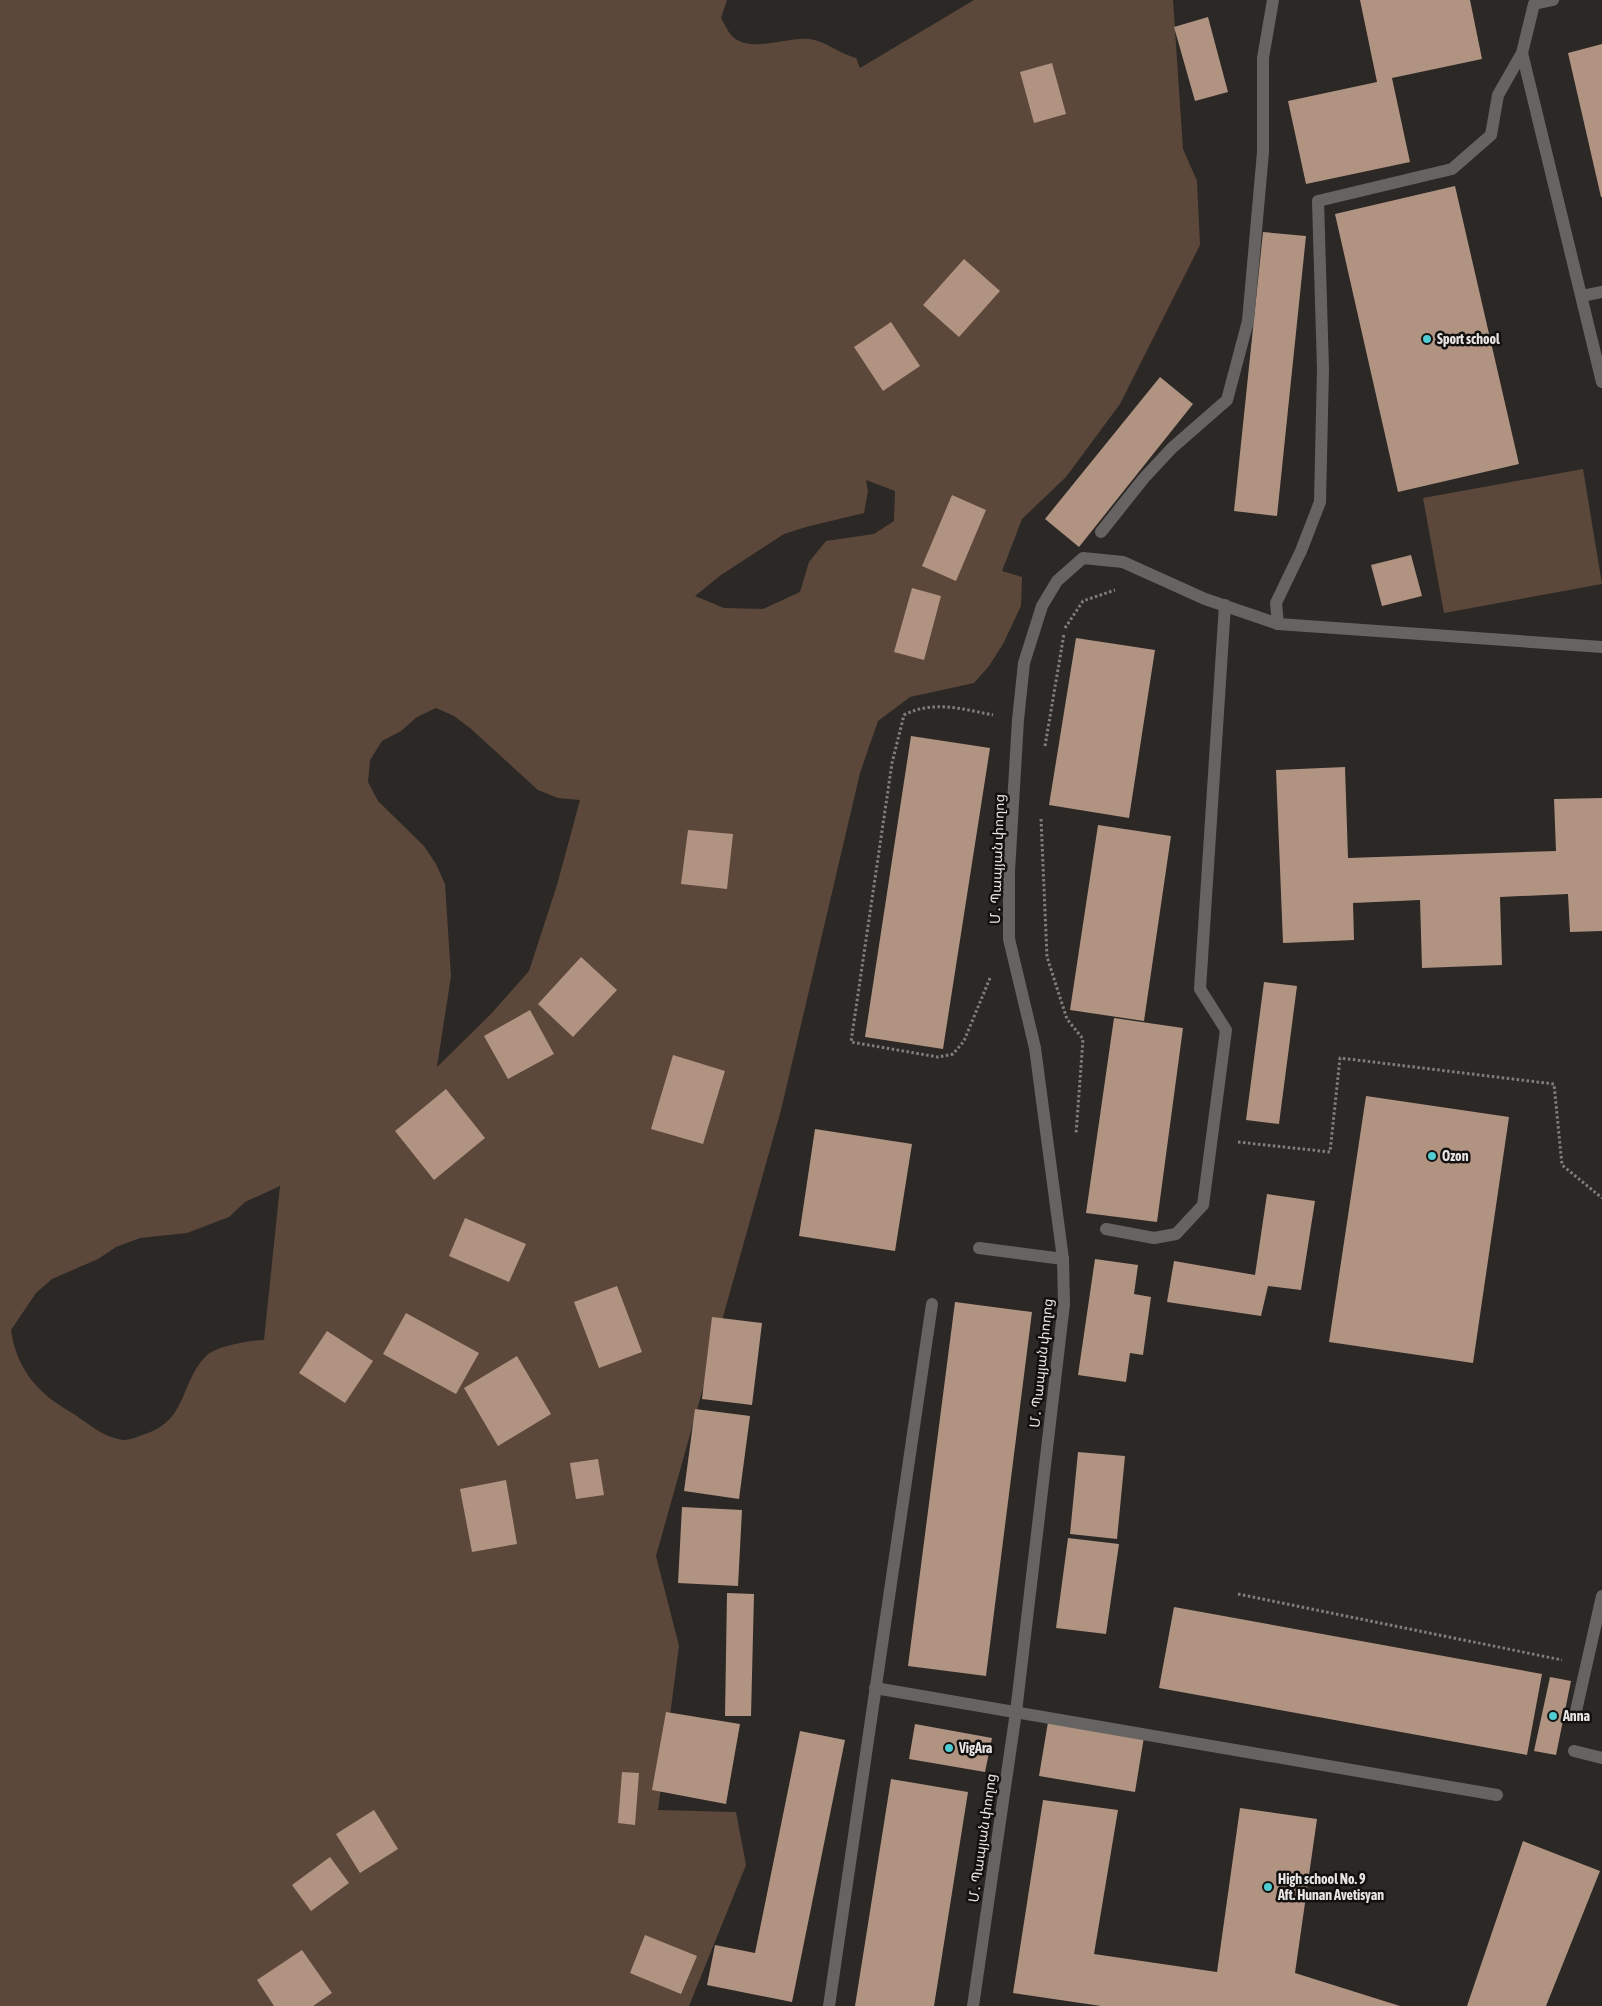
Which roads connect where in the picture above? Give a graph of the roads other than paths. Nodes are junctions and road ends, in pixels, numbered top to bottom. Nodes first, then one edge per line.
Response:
1 (1273, 0) edge
2 (1553, 0) edge
3 (1522, 53) junction
4 (1602, 292) edge
5 (1582, 296) junction
6 (1602, 382) edge
7 (1101, 532) dead end
8 (1225, 605) junction
9 (1278, 624) junction
10 (1602, 647) edge
11 (1106, 1229) dead end
12 (979, 1248) dead end
13 (1062, 1258) junction
14 (932, 1304) dead end
15 (1602, 1596) edge
16 (875, 1688) junction
17 (1576, 1711) dead end
18 (1016, 1712) junction
19 (1574, 1751) dead end
20 (1602, 1758) edge
21 (1497, 1795) dead end
22 (828, 2006) edge
23 (973, 2006) edge

1 - 7 street
2 - 3 street
3 - 5 street
3 - 9 street
4 - 5 street
5 - 6 street
8 - 9 street, Մ․ Պապյան փողոց
8 - 11 street
8 - 13 street, Մ․ Պապյան փողոց
9 - 10 street, Մ․ Պապյան փողոց
12 - 13 street
13 - 18 street, Մ․ Պապյան փողոց
14 - 16 street
15 - 17 street
16 - 18 street
16 - 22 street
18 - 21 street
18 - 23 street, Մ․ Պապյան փողոց
19 - 20 street

